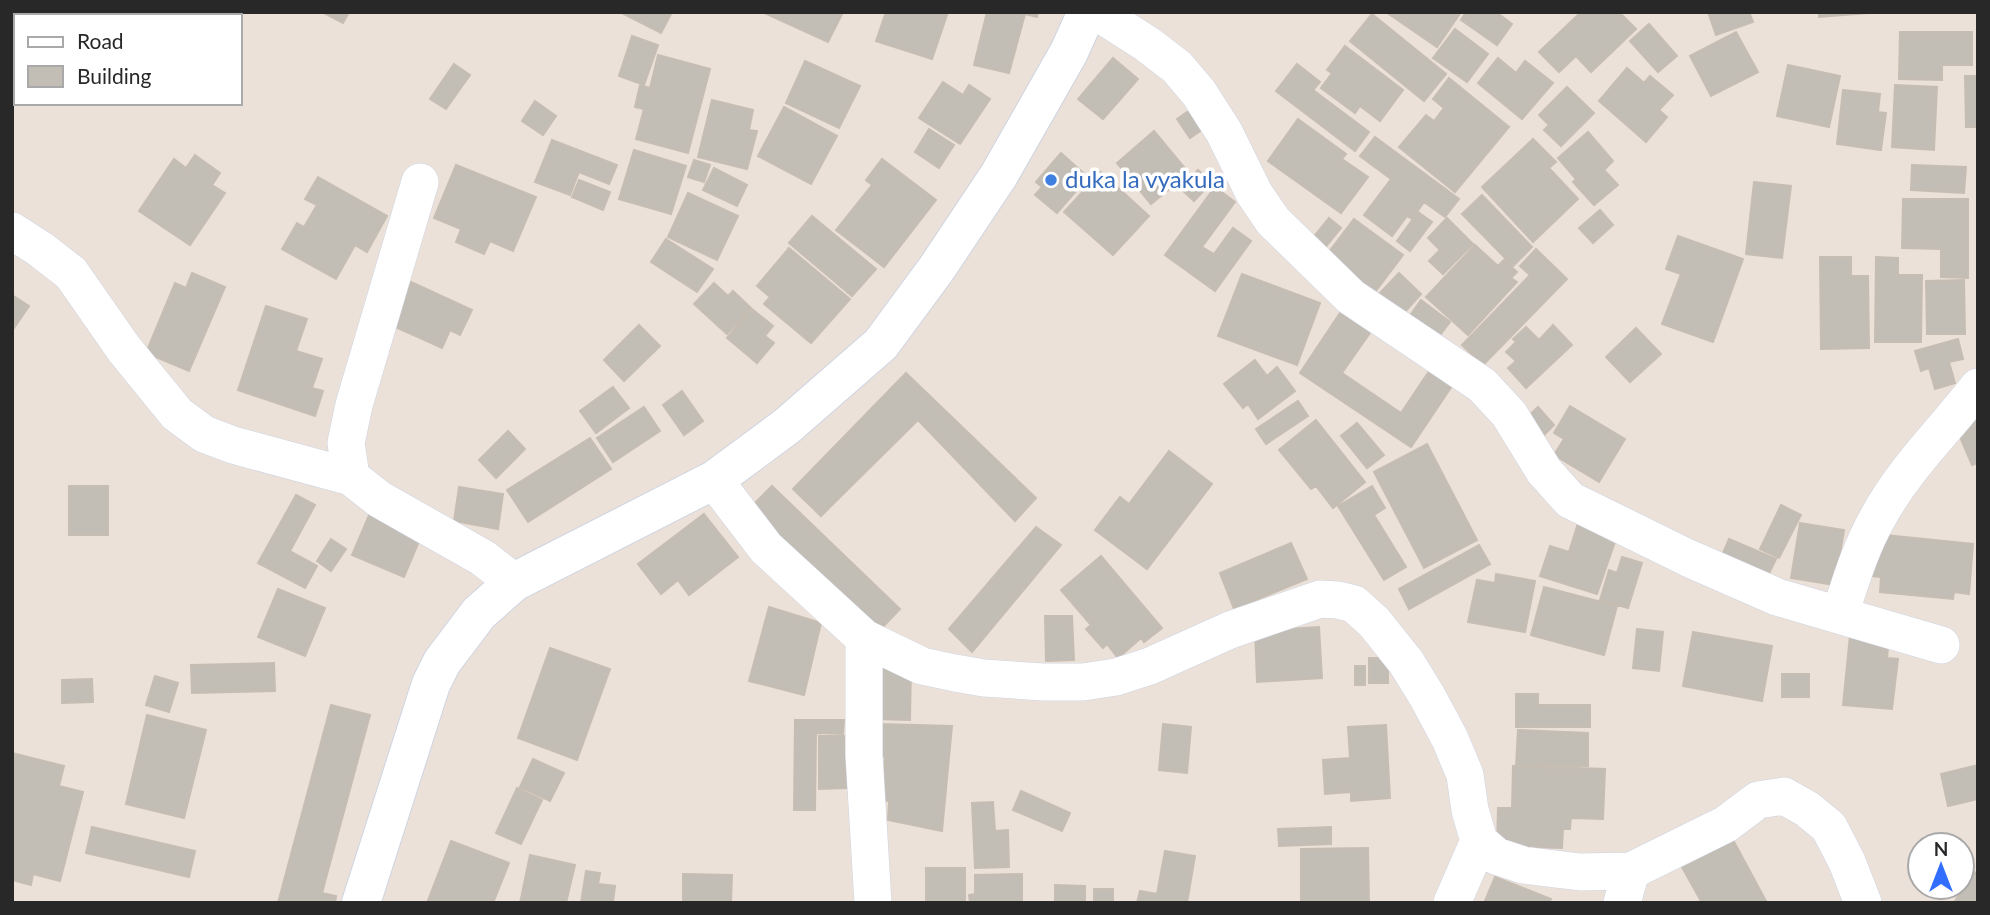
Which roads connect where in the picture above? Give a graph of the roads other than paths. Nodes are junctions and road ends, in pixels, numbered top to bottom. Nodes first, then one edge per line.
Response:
1 (1087, 12) edge
2 (1097, 12) edge
3 (420, 182) dead end
4 (12, 231) edge
5 (1978, 387) edge
6 (351, 477) junction
7 (714, 480) junction
8 (514, 582) junction
9 (1840, 614) junction
10 (864, 638) junction
11 (1941, 645) dead end
12 (1479, 841) junction
13 (1627, 887) edge
14 (361, 903) edge
15 (873, 903) edge
16 (1452, 903) edge
17 (1863, 903) edge

1 - 7 street
2 - 9 street
3 - 6 street
4 - 6 street
5 - 9 street
6 - 8 street
7 - 8 street
7 - 10 street
8 - 14 street
9 - 11 street
10 - 12 street
10 - 15 street
12 - 13 street
12 - 16 street
13 - 17 street

